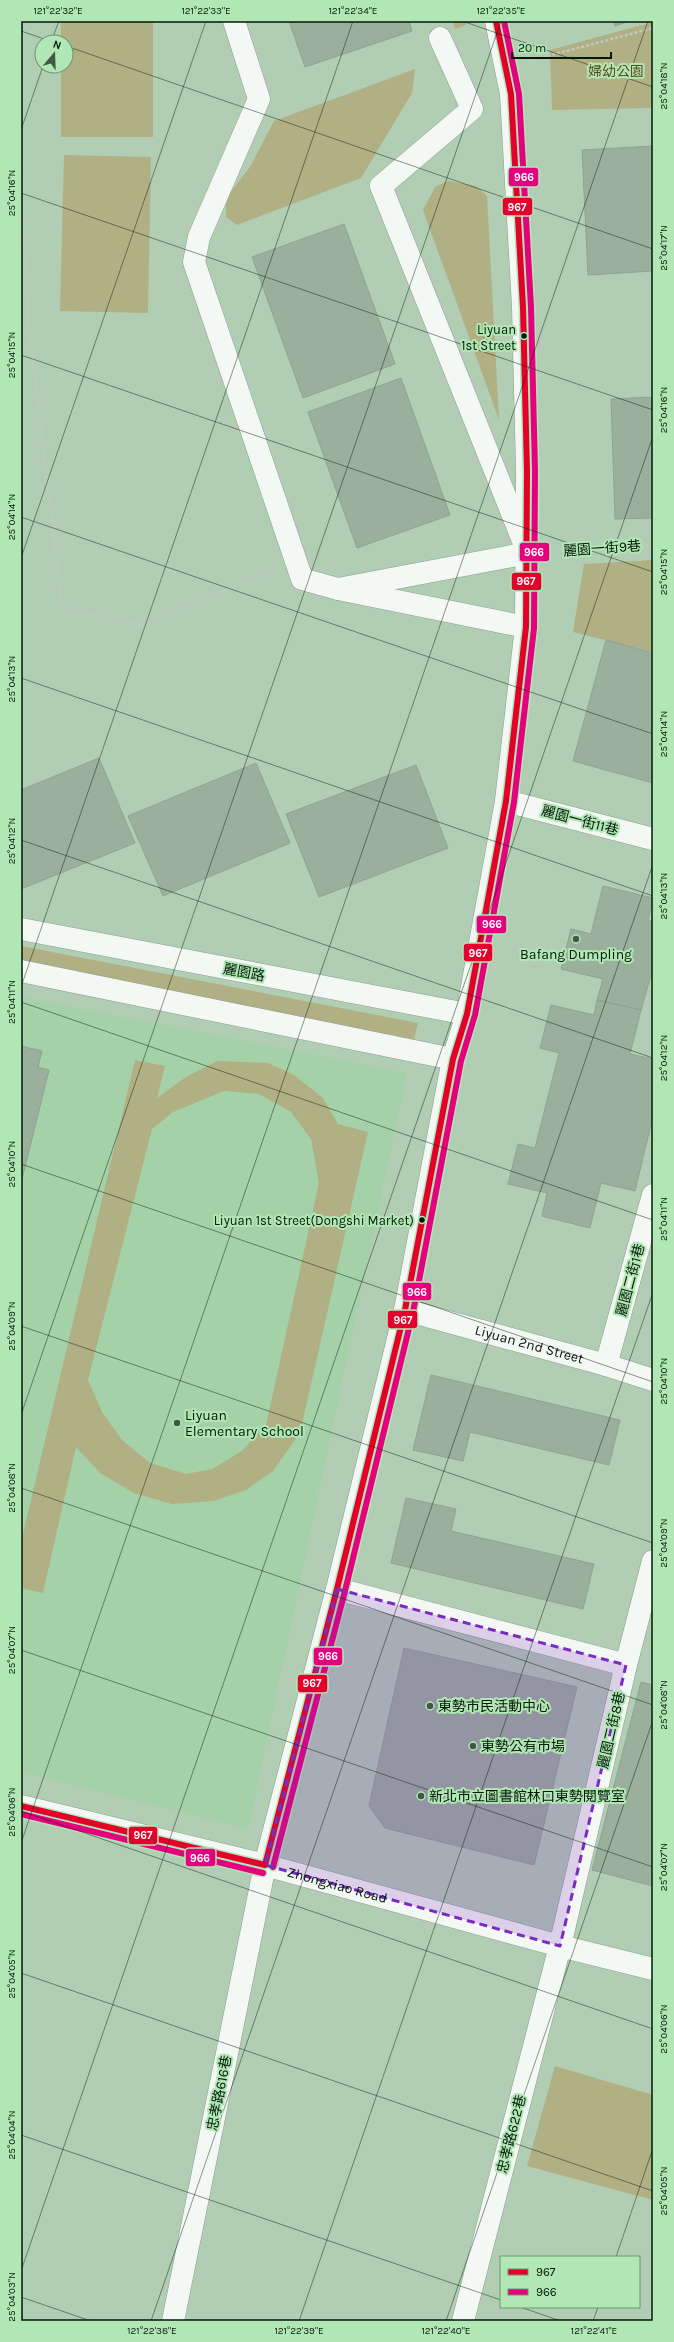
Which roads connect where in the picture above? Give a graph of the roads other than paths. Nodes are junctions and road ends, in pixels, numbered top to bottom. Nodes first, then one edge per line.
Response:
1 (234, 21) edge
2 (496, 21) edge
3 (440, 38) dead end
4 (528, 553) junction
5 (338, 589) junction
6 (526, 627) junction
7 (506, 800) junction
8 (653, 839) edge
9 (21, 929) edge
10 (21, 971) edge
11 (468, 1014) junction
12 (452, 1059) junction
13 (653, 1195) edge
14 (405, 1310) junction
15 (606, 1365) junction
16 (653, 1380) edge
17 (653, 1561) edge
18 (337, 1589) junction
19 (626, 1665) junction
20 (21, 1806) edge
21 (265, 1865) junction
22 (560, 1946) junction
23 (653, 1969) edge
24 (173, 2321) edge
25 (463, 2321) edge

1 - 5 street
2 - 4 street
3 - 4 street
4 - 5 street
4 - 6 street
5 - 6 street
6 - 7 street
7 - 8 street, 麗園一街11巷
7 - 11 street
9 - 11 street, 麗園路
10 - 12 street
11 - 12 street
12 - 14 street
13 - 15 street, 麗園二街1巷
14 - 15 street, Liyuan 2nd Street
14 - 18 street
15 - 16 street, Liyuan 2nd Street
17 - 19 street, 麗園二街8巷
18 - 19 street
18 - 21 street
19 - 22 street, 麗園二街8巷
20 - 21 street, Zhongxiao Road
21 - 22 street, Zhongxiao Road
21 - 24 street, 忠孝路616巷
22 - 23 street, Zhongxiao Road
22 - 25 street, 忠孝路622巷

